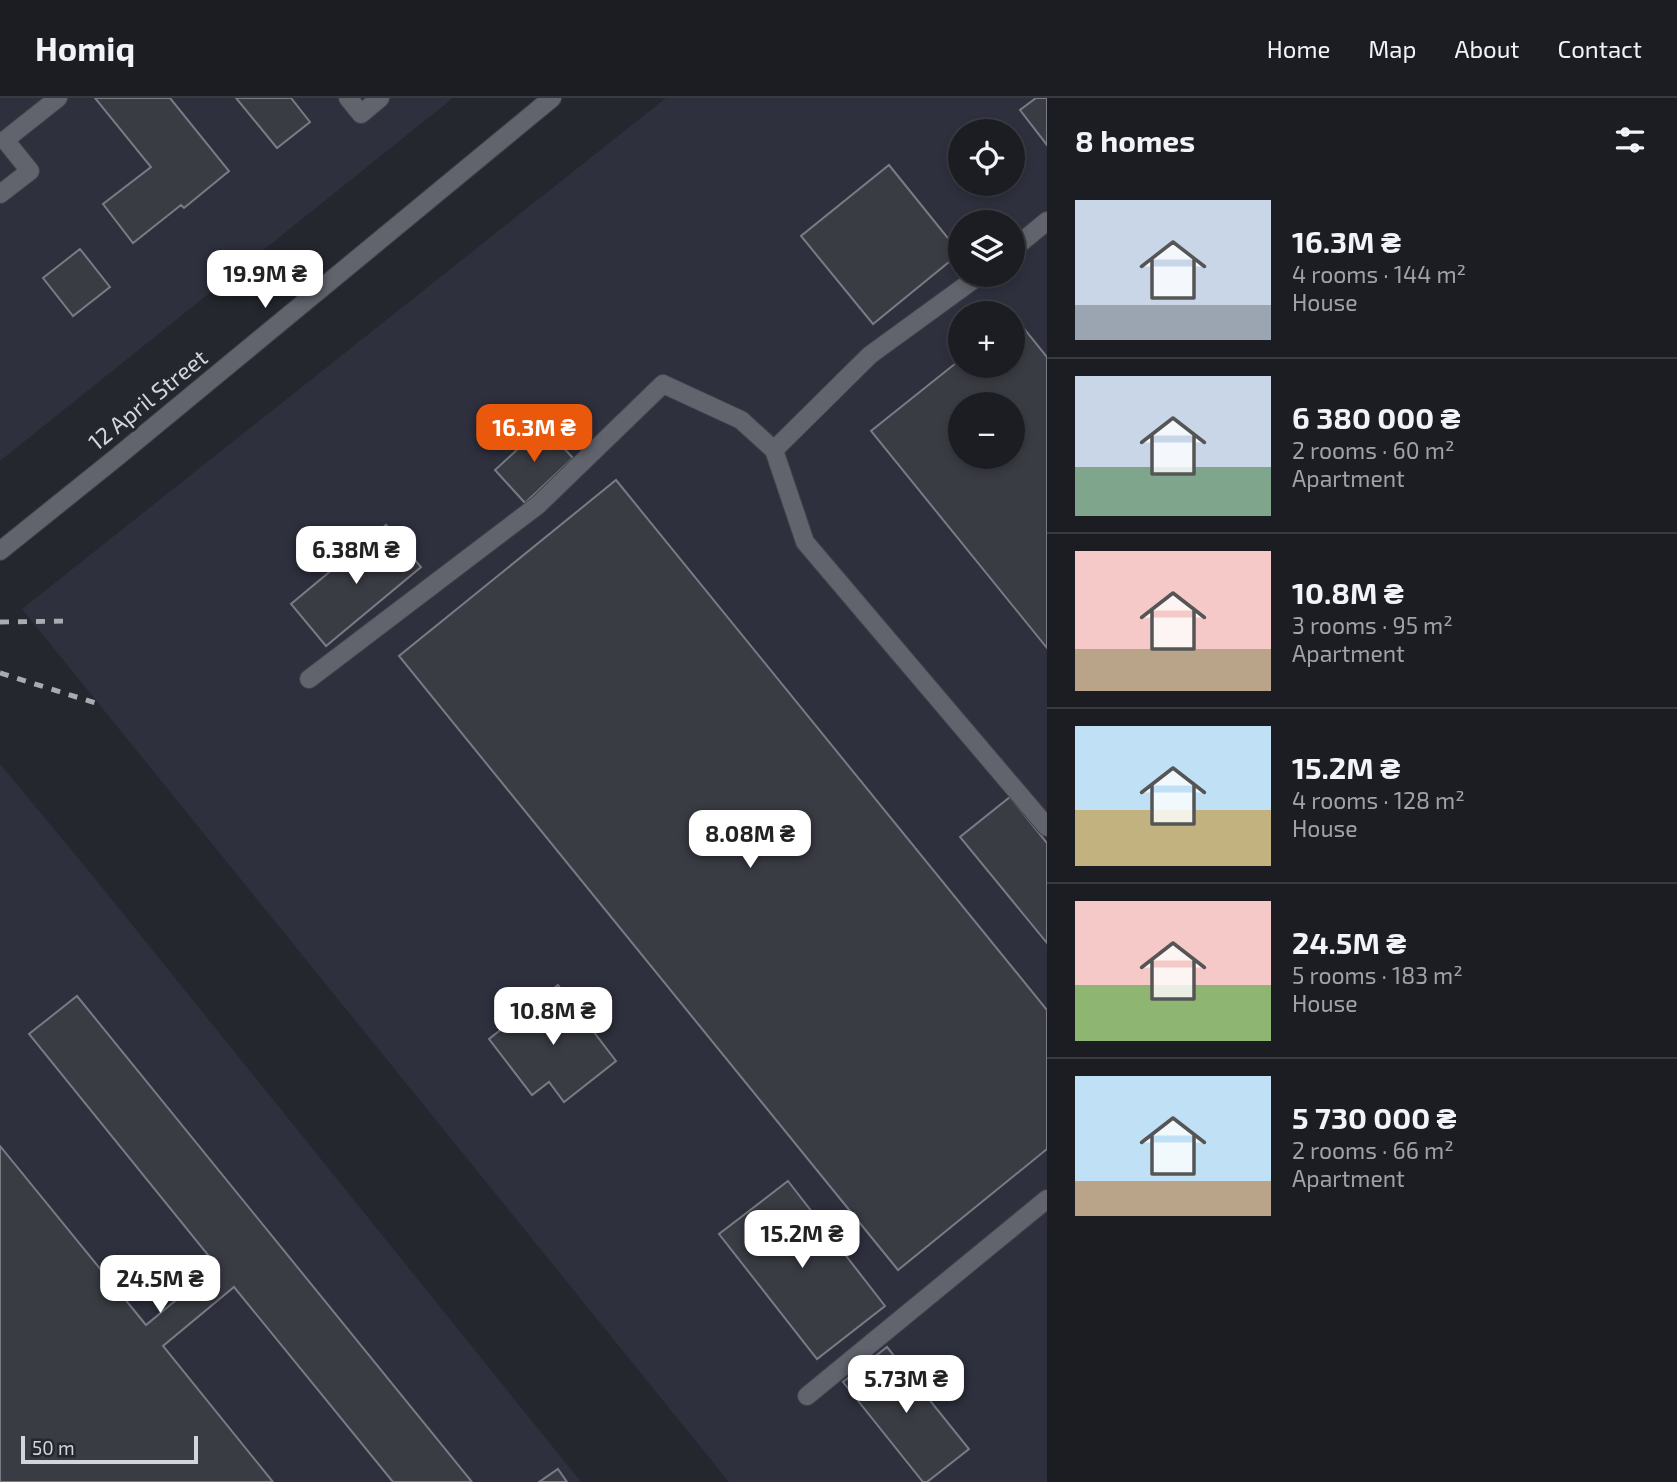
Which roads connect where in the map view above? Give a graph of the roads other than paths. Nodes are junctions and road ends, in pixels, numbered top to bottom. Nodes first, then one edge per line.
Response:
1 (58, 98) edge
2 (348, 98) edge
3 (380, 98) edge
4 (552, 98) edge
5 (0, 194) edge
6 (1047, 221) edge
7 (1025, 239) edge
8 (964, 287) edge
9 (774, 450) junction
10 (0, 551) edge
11 (309, 679) dead end
12 (1047, 827) edge
13 (1047, 1199) edge
14 (807, 1396) dead end

1 - 5 street
2 - 3 street
4 - 10 street, 12 April Street
6 - 7 street
8 - 9 street
9 - 11 street
9 - 12 street
13 - 14 street

